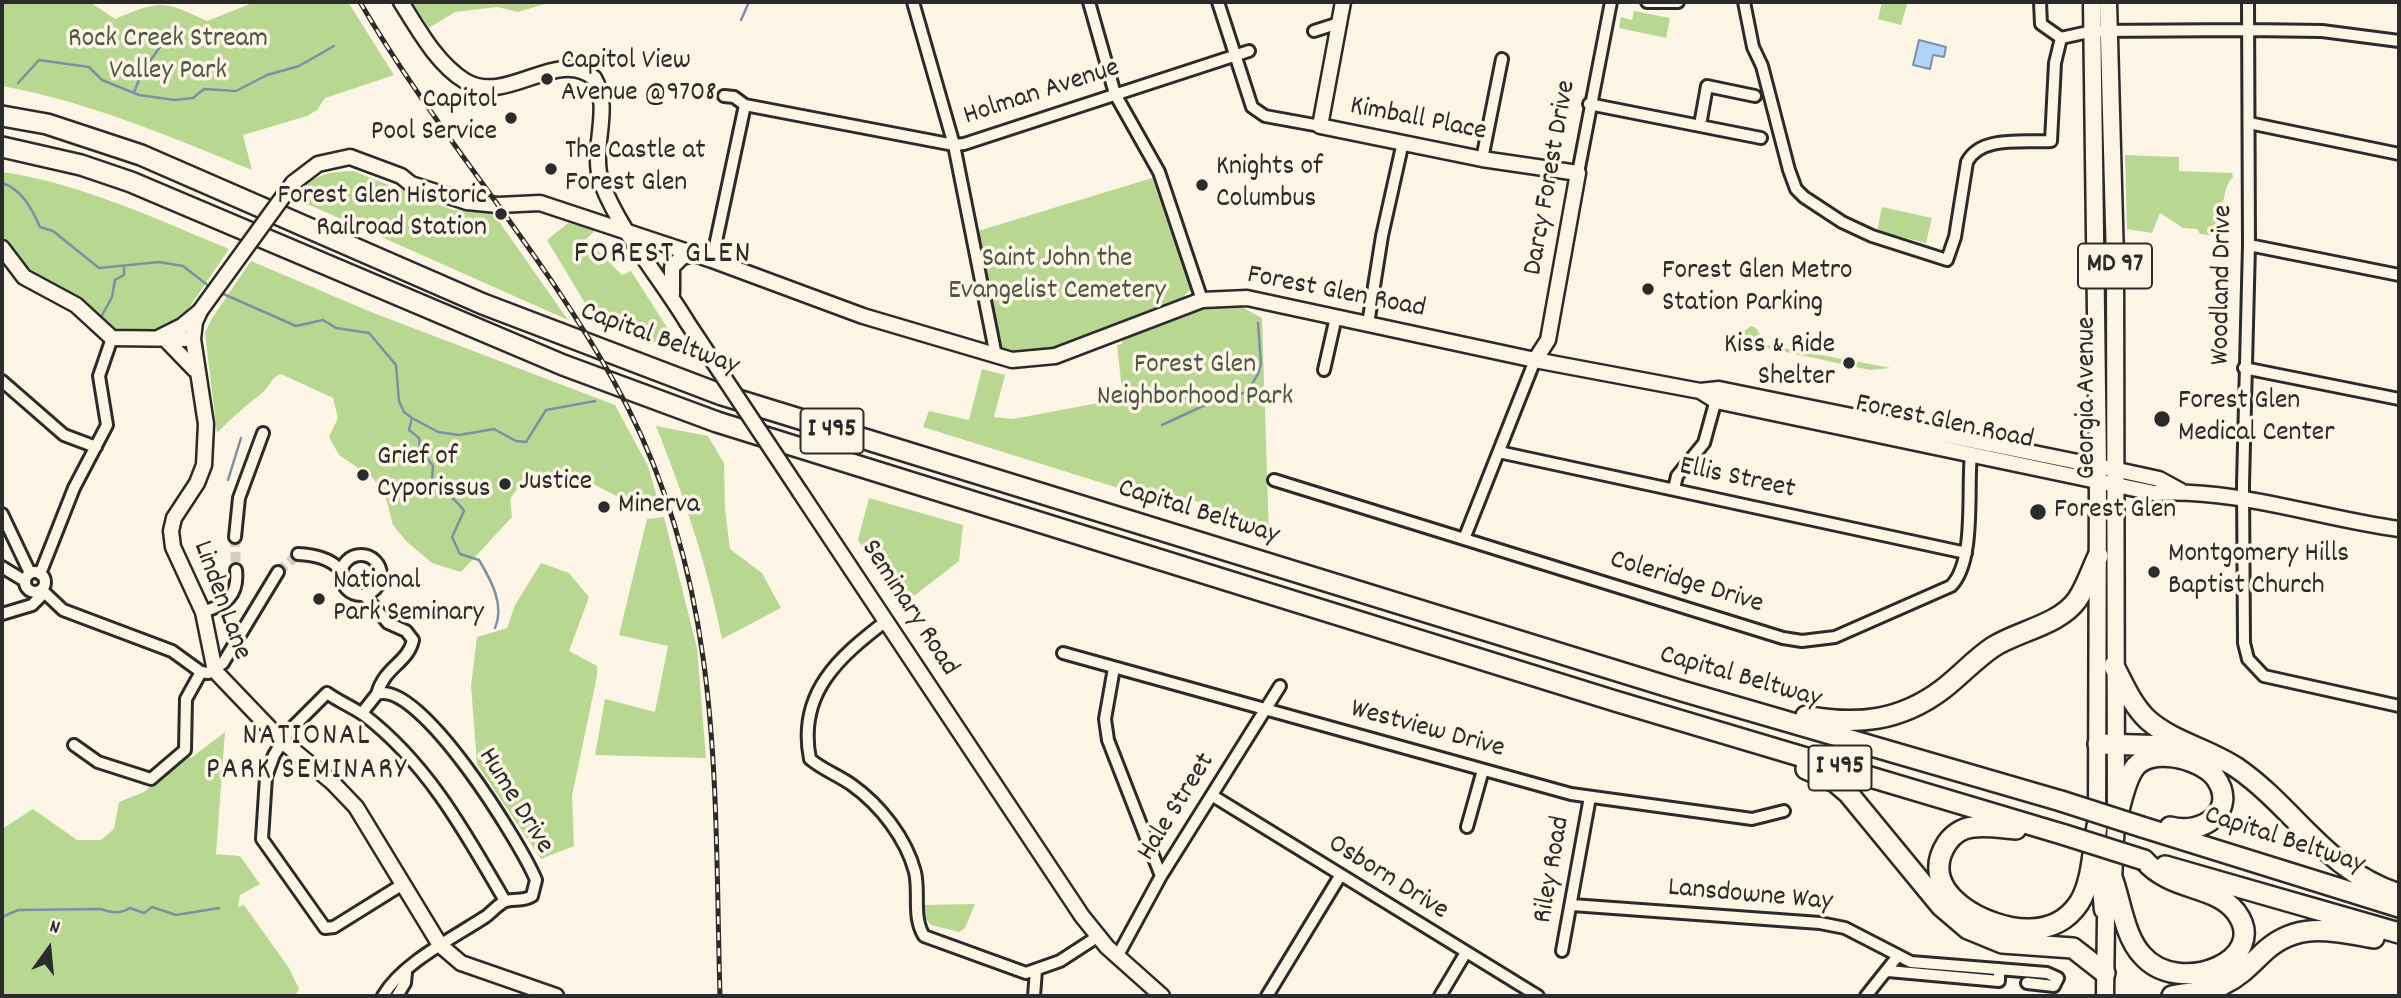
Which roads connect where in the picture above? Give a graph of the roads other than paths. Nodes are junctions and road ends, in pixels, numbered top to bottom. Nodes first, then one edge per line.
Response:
1 (401, 2) edge
2 (913, 2) edge
3 (1088, 2) edge
4 (1218, 2) edge
5 (1343, 2) edge
6 (1611, 2) edge
7 (1647, 2) edge
8 (1678, 2) edge
9 (1744, 2) edge
10 (2040, 2) edge
11 (2092, 2) edge
12 (2108, 2) edge
13 (2248, 2) edge
14 (1339, 23) junction
15 (2248, 30) junction
16 (1314, 31) dead end
17 (2093, 31) junction
18 (2110, 32) junction
19 (2061, 38) junction
20 (2399, 41) edge
21 (1249, 51) dead end
22 (1234, 56) junction
23 (1502, 59) dead end
24 (1115, 94) junction
25 (724, 96) dead end
26 (1755, 96) dead end
27 (1589, 104) junction
28 (745, 105) junction
29 (2, 116) edge
30 (2249, 123) junction
31 (1700, 125) junction
32 (1320, 126) junction
33 (1761, 138) dead end
34 (1403, 142) junction
35 (954, 145) junction
36 (2, 147) edge
37 (2399, 153) edge
38 (1482, 159) junction
39 (1578, 173) junction
40 (537, 200) joint
41 (630, 234) junction
42 (2249, 245) junction
43 (2, 248) edge
44 (694, 254) junction
45 (712, 260) junction
46 (2399, 275) edge
47 (673, 299) junction
48 (1202, 300) junction
49 (200, 311) junction
50 (1336, 317) junction
51 (1368, 324) junction
52 (112, 338) junction
53 (160, 338) junction
54 (193, 339) junction
55 (996, 356) junction
56 (1535, 360) junction
57 (2244, 368) junction
58 (1324, 370) dead end
59 (198, 373) junction
60 (2, 381) edge
61 (1717, 395) junction
62 (2399, 399) edge
63 (263, 433) dead end
64 (96, 447) junction
65 (1499, 452) junction
66 (1971, 454) junction
67 (2098, 473) junction
68 (2115, 477) junction
69 (1274, 480) dead end
70 (1674, 489) junction
71 (2243, 497) junction
72 (2, 514) edge
73 (2396, 524) edge
74 (235, 537) tunnel mouth
75 (1464, 540) junction
76 (1966, 553) junction
77 (298, 554) dead end
78 (2098, 556) junction
79 (2, 567) edge
80 (236, 570) tunnel mouth
81 (341, 570) junction
82 (278, 572) tunnel mouth
83 (32, 576) junction
84 (43, 592) junction
85 (364, 595) junction
86 (203, 611) junction
87 (2, 614) edge
88 (886, 621) junction
89 (1063, 653) dead end
90 (2114, 666) junction
91 (1114, 668) junction
92 (208, 672) junction
93 (1280, 686) dead end
94 (1682, 691) junction
95 (377, 694) junction
96 (1615, 701) junction
97 (2399, 706) edge
98 (1266, 710) junction
99 (362, 713) junction
100 (282, 741) junction
101 (2107, 743) junction
102 (74, 745) dead end
103 (2222, 759) junction
104 (1483, 770) junction
105 (1213, 796) junction
106 (1590, 797) junction
107 (1784, 811) dead end
108 (2116, 821) junction
109 (2097, 825) junction
110 (1467, 827) dead end
111 (2142, 827) junction
112 (2065, 835) junction
113 (2144, 860) junction
114 (1161, 876) junction
115 (1340, 877) junction
116 (2113, 880) junction
117 (403, 884) junction
118 (2399, 894) edge
119 (505, 901) junction
120 (1572, 905) junction
121 (2399, 906) edge
122 (2106, 919) junction
123 (2399, 933) edge
124 (1097, 937) junction
125 (2399, 942) edge
126 (440, 945) junction
127 (1562, 951) dead end
128 (1465, 954) junction
129 (1117, 957) junction
130 (1897, 957) junction
131 (1999, 969) junction
132 (1036, 970) junction
133 (1888, 971) junction
134 (406, 973) junction
135 (2105, 973) junction
136 (2027, 984) dead end
137 (383, 996) edge
138 (397, 996) edge
139 (556, 996) edge
140 (1034, 996) edge
141 (1162, 996) edge
142 (1267, 996) edge
143 (1440, 996) edge
144 (1538, 996) edge
145 (1866, 996) edge
146 (2105, 996) edge
147 (2172, 996) edge

1 - 41 main road, Seminary Road
2 - 35 street
3 - 24 street
4 - 22 street
5 - 14 main road
6 - 27 street, Darcy Forest Drive
7 - 8 street
9 - 19 street
10 - 19 street
11 - 17 main road, Georgia Avenue / MD 97
12 - 18 main road, Georgia Avenue / MD 97
13 - 15 street, Woodland Drive
14 - 16 street
14 - 32 main road
15 - 18 street
15 - 20 street
15 - 30 street, Woodland Drive
17 - 18 street
17 - 19 street
17 - 67 main road, Georgia Avenue / MD 97
18 - 68 main road, Georgia Avenue / MD 97
21 - 22 street, Holman Avenue
22 - 24 street, Holman Avenue
22 - 32 street, Kimball Place
23 - 38 street
24 - 35 street, Holman Avenue
24 - 48 street
25 - 28 street, Holman Avenue
26 - 31 street
27 - 31 street
27 - 39 street, Darcy Forest Drive
28 - 35 street, Holman Avenue
28 - 45 street
29 - 94 highway, Capital Beltway / I 495
30 - 37 street
30 - 42 street, Woodland Drive
31 - 33 street
32 - 34 main road, Kimball Place
34 - 38 main road, Kimball Place
34 - 51 street
35 - 55 street
36 - 96 highway, Capital Beltway / I 495
38 - 39 main road, Kimball Place
39 - 56 main road, Darcy Forest Drive
40 - 41 main road, Forest Glen Road
40 - 49 main road, Linden Lane, bridge
41 - 44 main road, Forest Glen Road
41 - 47 main road, Seminary Road
42 - 46 street
42 - 57 street, Woodland Drive
43 - 52 main road
44 - 45 main road, Forest Glen Road
44 - 47 main road
45 - 55 main road, Forest Glen Road
47 - 88 main road, Seminary Road, bridge
48 - 50 main road, Forest Glen Road
48 - 55 main road, Forest Glen Road
49 - 53 main road
49 - 54 main road, Linden Lane
50 - 51 main road, Forest Glen Road
50 - 58 street
51 - 56 main road, Forest Glen Road
52 - 53 main road
52 - 64 street
53 - 54 main road
53 - 59 main road
54 - 59 main road, Linden Lane
56 - 61 main road, Forest Glen Road
56 - 65 street
57 - 62 street
57 - 71 street, Woodland Drive
59 - 86 main road, Linden Lane
60 - 64 street
61 - 66 main road, Forest Glen Road
61 - 67 main road, Forest Glen Road
61 - 70 street
63 - 74 street
64 - 83 street
65 - 70 street, Ellis Street
65 - 75 street
66 - 67 main road, Forest Glen Road
66 - 76 street, Coleridge Drive
67 - 68 main road, Forest Glen Road
67 - 78 main road, Georgia Avenue / MD 97
68 - 71 main road, Forest Glen Road
68 - 90 main road, Georgia Avenue / MD 97
69 - 75 street, Coleridge Drive
70 - 76 street, Ellis Street
71 - 73 main road, Forest Glen Road
71 - 97 street, Woodland Drive
72 - 83 street
75 - 76 street, Coleridge Drive
77 - 81 street
78 - 94 highway
78 - 101 main road, Georgia Avenue / MD 97
79 - 83 street
80 - 86 street
81 - 85 street
81 - 85 street
82 - 92 street
83 - 84 street
83 - 84 street
84 - 87 street
84 - 92 street
85 - 95 street
86 - 92 main road, Linden Lane
88 - 124 main road, Seminary Road
88 - 132 street
89 - 91 street, Westview Drive
90 - 101 main road, Georgia Avenue / MD 97
90 - 103 highway
91 - 98 street, Westview Drive
91 - 114 street
92 - 100 main road, Linden Lane
92 - 102 street
93 - 98 street, Hale Street
94 - 111 highway, Capital Beltway / I 495, bridge
95 - 99 street
95 - 119 street, Hume Drive
96 - 112 highway, Capital Beltway / I 495
96 - 135 highway
98 - 104 street, Westview Drive
98 - 105 street, Hale Street
99 - 100 street
99 - 119 street
100 - 117 main road, Linden Lane
100 - 117 street
101 - 103 highway
101 - 108 main road, Georgia Avenue / MD 97
101 - 109 main road, Georgia Avenue / MD 97
103 - 118 highway
104 - 106 street, Westview Drive
104 - 110 street
105 - 114 street, Hale Street
105 - 115 street, Osborn Drive
106 - 107 street, Westview Drive
106 - 120 street, Riley Road
108 - 111 highway
108 - 116 main road, Georgia Avenue / MD 97
109 - 112 highway
109 - 122 main road, Georgia Avenue / MD 97
111 - 121 highway, Capital Beltway / I 495
112 - 113 highway, Capital Beltway / I 495, bridge
113 - 116 highway
113 - 123 highway, Capital Beltway / I 495
114 - 129 street, Hale Street
115 - 128 street, Osborn Drive
115 - 142 street
116 - 122 main road, Georgia Avenue / MD 97
117 - 126 main road, Linden Lane
119 - 126 street, Hume Drive
120 - 127 street, Riley Road
120 - 130 street, Lansdowne Way
122 - 135 main road, Georgia Avenue / MD 97
124 - 129 main road, Seminary Road
124 - 132 street
125 - 147 highway
126 - 134 street, Hume Drive
126 - 139 main road, Linden Lane
128 - 143 street
128 - 144 street, Osborn Drive
129 - 141 main road, Seminary Road
130 - 131 street, Lansdowne Way
130 - 133 street
131 - 133 street, Lansdowne Way
131 - 136 street, Lansdowne Way
132 - 140 street
133 - 145 street
134 - 137 street, Hume Drive
134 - 138 street
135 - 146 main road, Georgia Avenue / MD 97

